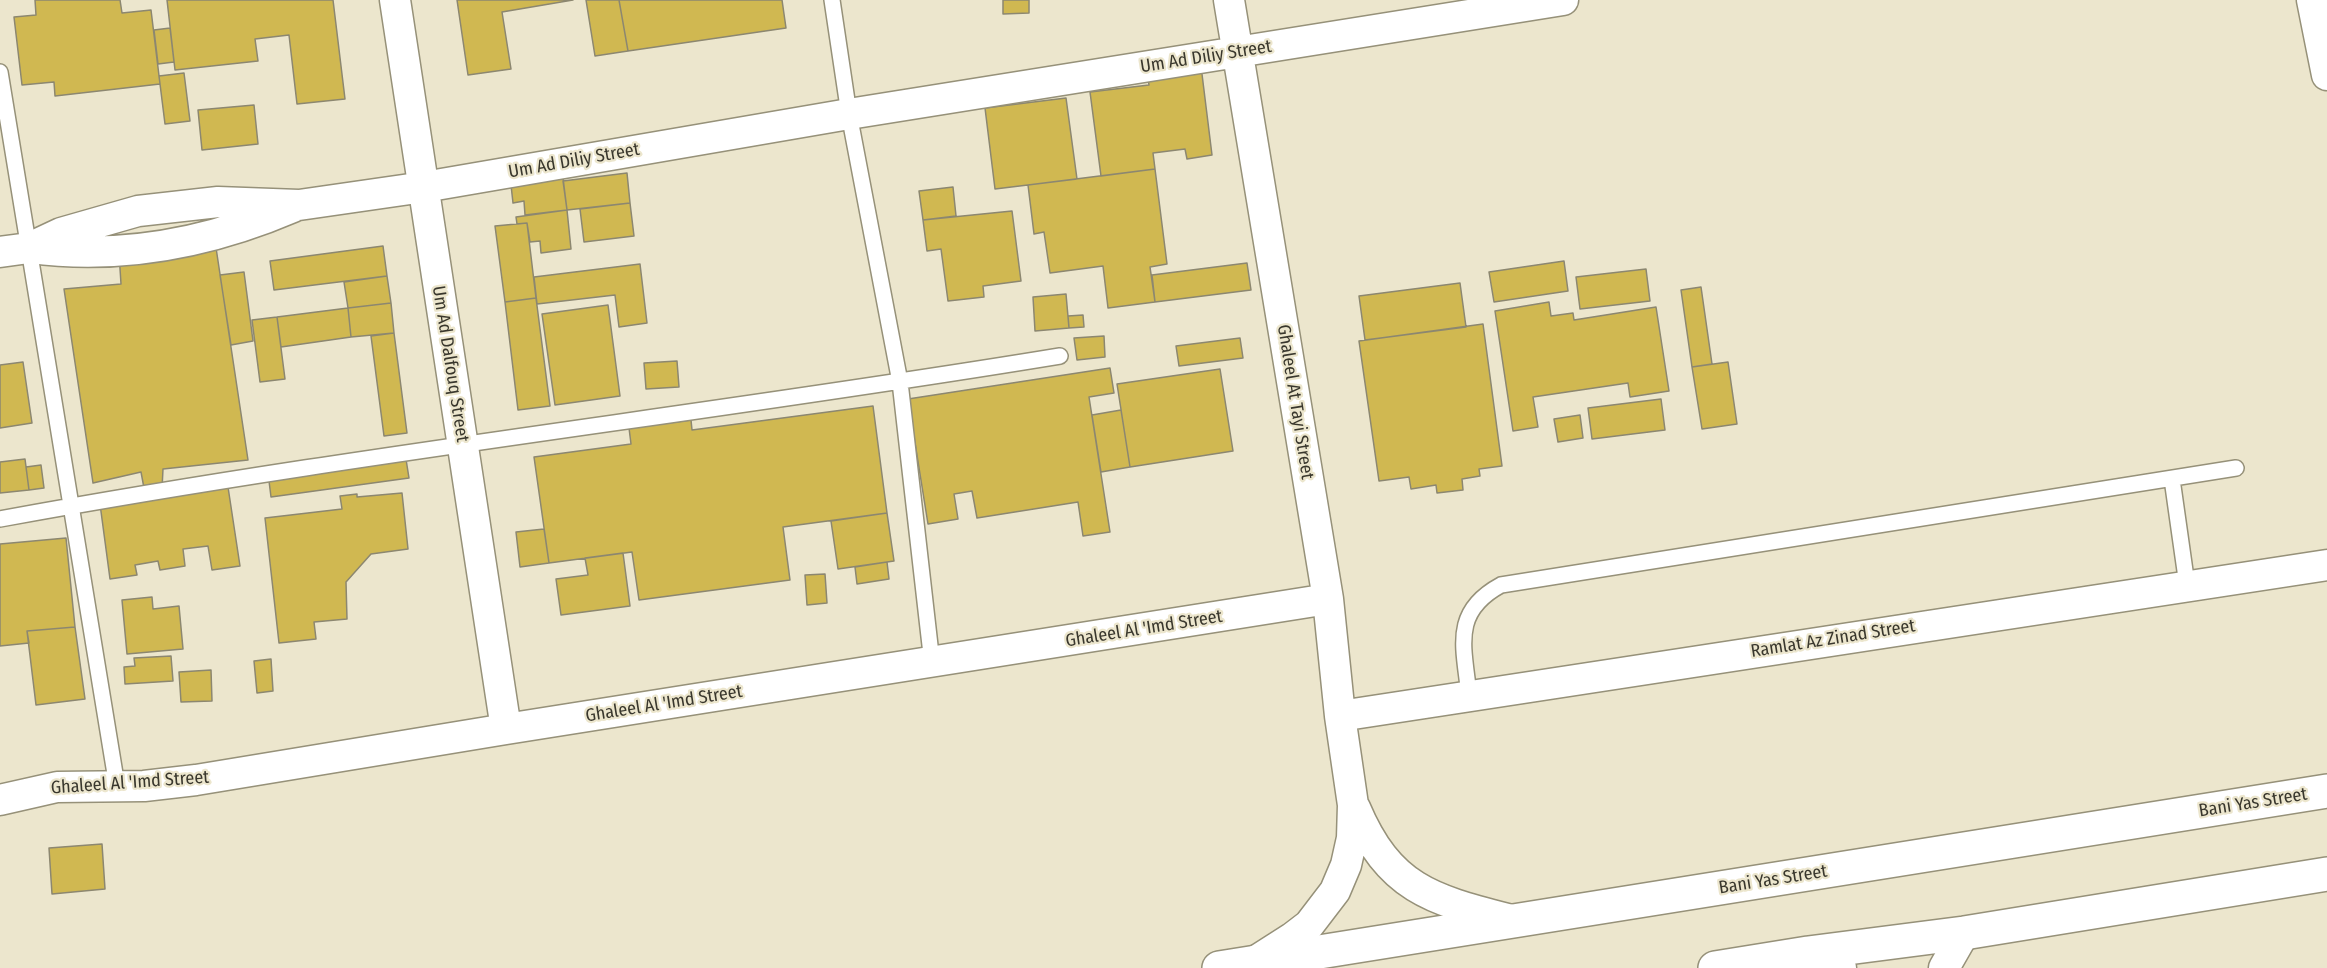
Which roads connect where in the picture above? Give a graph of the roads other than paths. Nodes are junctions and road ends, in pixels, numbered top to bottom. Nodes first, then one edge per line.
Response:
1 (395, 0) edge
2 (832, 0) edge
3 (1229, 0) edge
4 (1563, 0) edge
5 (2312, 0) edge
6 (1237, 53) junction
7 (0, 72) edge
8 (2327, 75) edge
9 (849, 114) junction
10 (423, 187) junction
11 (14, 250) edge
12 (1060, 356) dead end
13 (900, 382) junction
14 (462, 443) junction
15 (2236, 468) dead end
16 (2172, 479) junction
17 (71, 506) junction
18 (0, 519) edge
19 (2327, 565) edge
20 (2187, 585) junction
21 (1328, 599) junction
22 (932, 663) junction
23 (1469, 695) junction
24 (1340, 716) junction
25 (506, 729) junction
26 (117, 786) junction
27 (2327, 791) edge
28 (0, 800) edge
29 (1353, 805) junction
30 (2327, 874) edge
31 (1515, 921) junction
32 (1964, 933) junction
33 (1808, 953) junction
34 (1254, 962) junction
35 (1219, 968) edge
36 (1715, 968) edge
37 (1840, 968) edge
38 (1944, 968) edge

1 - 10 street, Um Ad Dalfouq Street
2 - 9 lane
3 - 6 street, Ghaleel At Tayi Street
4 - 6 street, Um Ad Diliy Street
5 - 8 street
6 - 9 street, Um Ad Diliy Street
6 - 21 street, Ghaleel At Tayi Street
7 - 11 lane
9 - 10 street, Um Ad Diliy Street
9 - 13 lane
10 - 11 street, Um Ad Diliy Street
10 - 14 street, Um Ad Dalfouq Street
11 - 17 lane
12 - 13 lane
13 - 14 lane
13 - 22 lane
14 - 17 lane
14 - 25 street, Um Ad Dalfouq Street
15 - 16 lane
16 - 20 lane
16 - 23 lane
17 - 18 lane
17 - 26 lane
19 - 20 street, Ramlat Az Zinad Street
20 - 23 street, Ramlat Az Zinad Street
21 - 22 street, Ghaleel Al 'Imd Street
21 - 24 street, Ghaleel At Tayi Street
22 - 25 street, Ghaleel Al 'Imd Street
23 - 24 street, Ramlat Az Zinad Street
24 - 29 street, Ghaleel At Tayi Street
25 - 26 street, Ghaleel Al 'Imd Street
26 - 28 street, Ghaleel Al 'Imd Street
27 - 31 main road, Bani Yas Street
29 - 31 street, Ghaleel At Tayi Street
29 - 34 street, Ghaleel At Tayi Street
30 - 32 main road
31 - 34 main road, Bani Yas Street
32 - 33 main road
32 - 38 street
33 - 36 main road
33 - 37 street
34 - 35 main road, Bani Yas Street

